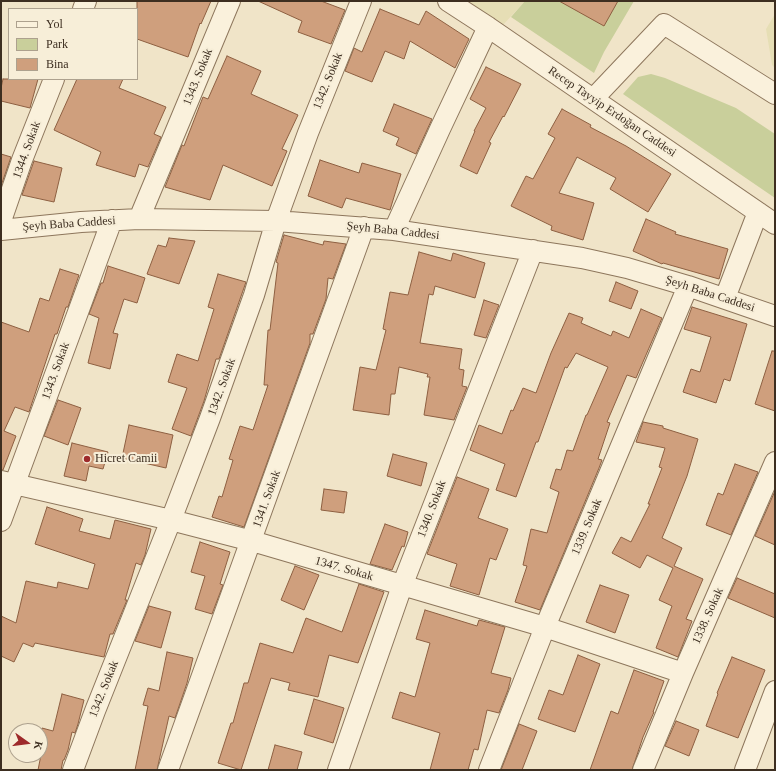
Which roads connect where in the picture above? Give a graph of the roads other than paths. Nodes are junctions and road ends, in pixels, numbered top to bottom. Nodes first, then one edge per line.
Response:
1 (230, 1) edge
2 (361, 1) edge
3 (448, 1) edge
4 (488, 27) junction
5 (54, 80) edge
6 (775, 94) edge
7 (593, 99) junction
8 (758, 212) junction
9 (139, 219) junction
10 (112, 220) junction
11 (1, 221) edge
12 (276, 221) junction
13 (775, 224) edge
14 (364, 227) junction
15 (1, 230) edge
16 (394, 230) junction
17 (533, 250) junction
18 (688, 286) junction
19 (725, 298) junction
20 (775, 316) edge
21 (775, 462) edge
22 (8, 482) edge
23 (171, 520) junction
24 (1, 522) edge
25 (252, 541) junction
26 (402, 586) junction
27 (545, 627) junction
28 (683, 673) junction
29 (775, 691) edge
30 (73, 770) edge
31 (168, 770) edge
32 (338, 770) edge
33 (489, 770) edge
34 (643, 770) edge
35 (745, 770) edge

1 - 9 street, 1343. Sokak
2 - 12 street, 1342. Sokak
3 - 4 street, Recep Tayyip Erdoğan Caddesi
4 - 7 street, Recep Tayyip Erdoğan Caddesi
4 - 16 street
5 - 11 street, 1344. Sokak
6 - 7 street
7 - 8 street, Recep Tayyip Erdoğan Caddesi
8 - 13 street, Recep Tayyip Erdoğan Caddesi
8 - 19 street
9 - 10 street, Şeyh Baba Caddesi
9 - 12 street, Şeyh Baba Caddesi
10 - 15 street, Şeyh Baba Caddesi
10 - 22 street, 1343. Sokak
12 - 14 street, Şeyh Baba Caddesi
12 - 23 street, 1342. Sokak
14 - 16 street, Şeyh Baba Caddesi
14 - 25 street, 1341. Sokak
16 - 17 street, Şeyh Baba Caddesi
17 - 18 street, Şeyh Baba Caddesi
17 - 26 street, 1340. Sokak
18 - 19 street, Şeyh Baba Caddesi
18 - 27 street, 1339. Sokak
19 - 20 street, Şeyh Baba Caddesi
21 - 28 street, 1338. Sokak
22 - 23 street, 1347. Sokak
22 - 24 street, 1343. Sokak
23 - 25 street, 1347. Sokak
23 - 30 street, 1342. Sokak
25 - 26 street, 1347. Sokak
25 - 31 street, 1341. Sokak
26 - 27 street, 1347. Sokak
26 - 32 street, 1340. Sokak
27 - 28 street, 1347. Sokak
27 - 33 street, 1339. Sokak
28 - 34 street, 1338. Sokak
29 - 35 street

